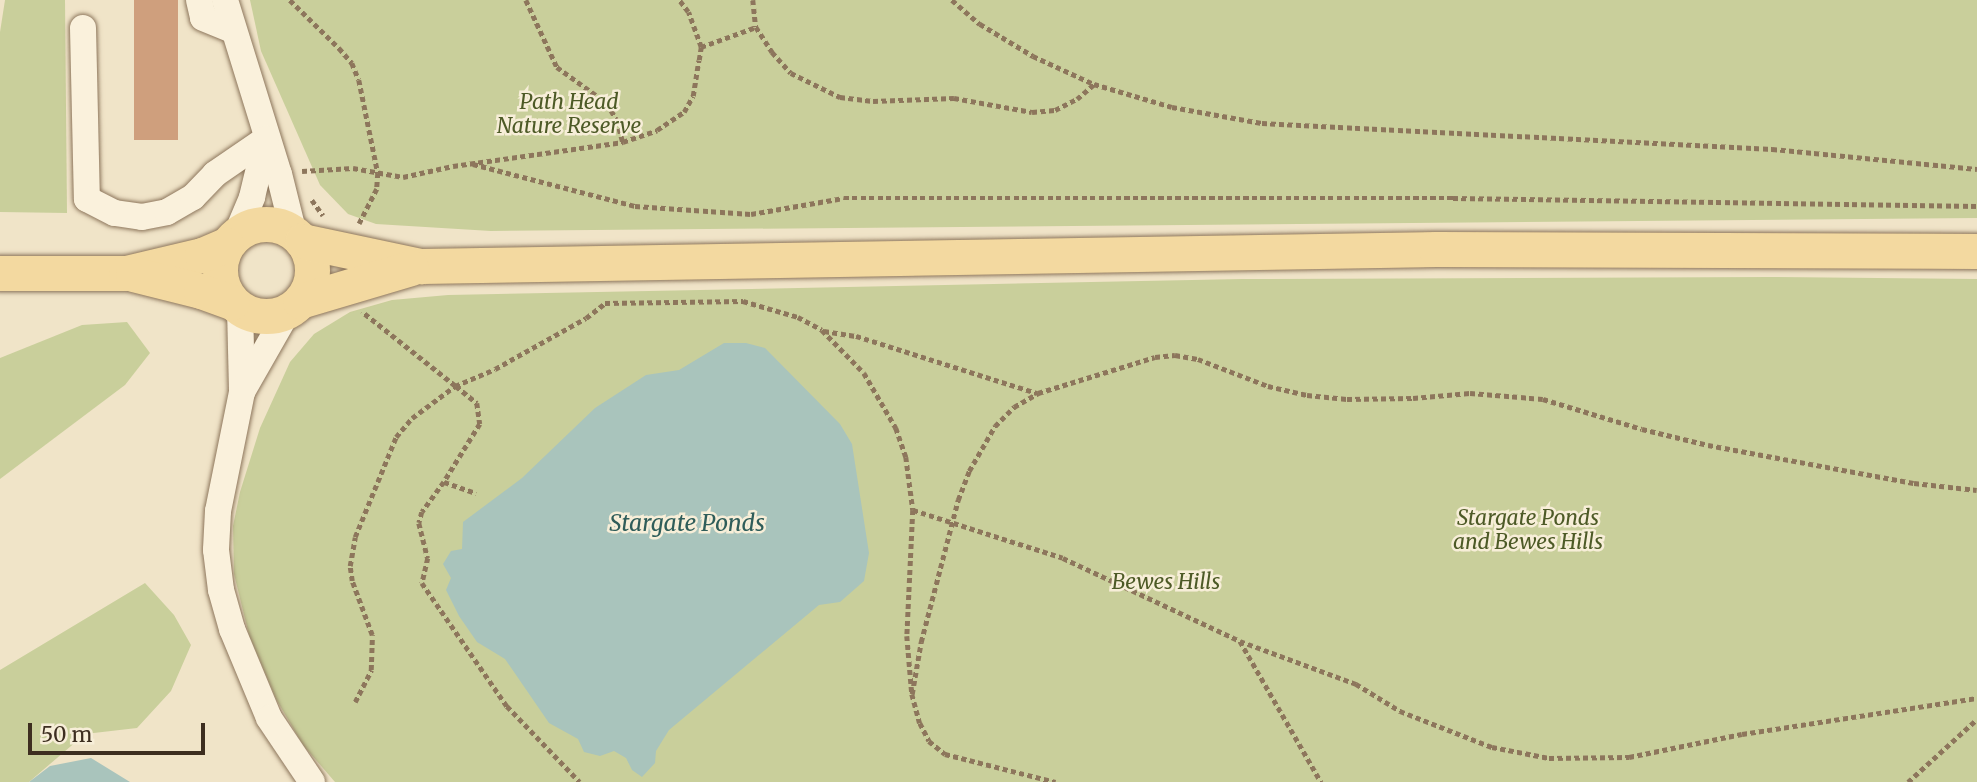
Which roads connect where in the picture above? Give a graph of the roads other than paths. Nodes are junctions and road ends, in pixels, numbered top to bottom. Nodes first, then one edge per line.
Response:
1 (199, 0) edge
2 (225, 0) edge
3 (83, 28) dead end
4 (232, 30) junction
5 (266, 139) junction
6 (298, 237) junction
7 (232, 239) junction
8 (1977, 251) edge
9 (421, 266) junction
10 (126, 272) junction
11 (0, 273) edge
12 (236, 305) junction
13 (294, 306) junction
14 (243, 392) junction
15 (312, 782) edge

1 - 4 street
2 - 4 street
3 - 5 street
4 - 5 street
5 - 6 street
5 - 7 street
6 - 7 main road
6 - 9 main road
6 - 13 main road
7 - 10 main road
7 - 12 main road
8 - 9 main road
9 - 13 main road
10 - 11 main road
10 - 12 main road
12 - 13 main road
12 - 14 street
13 - 14 street
14 - 15 street

